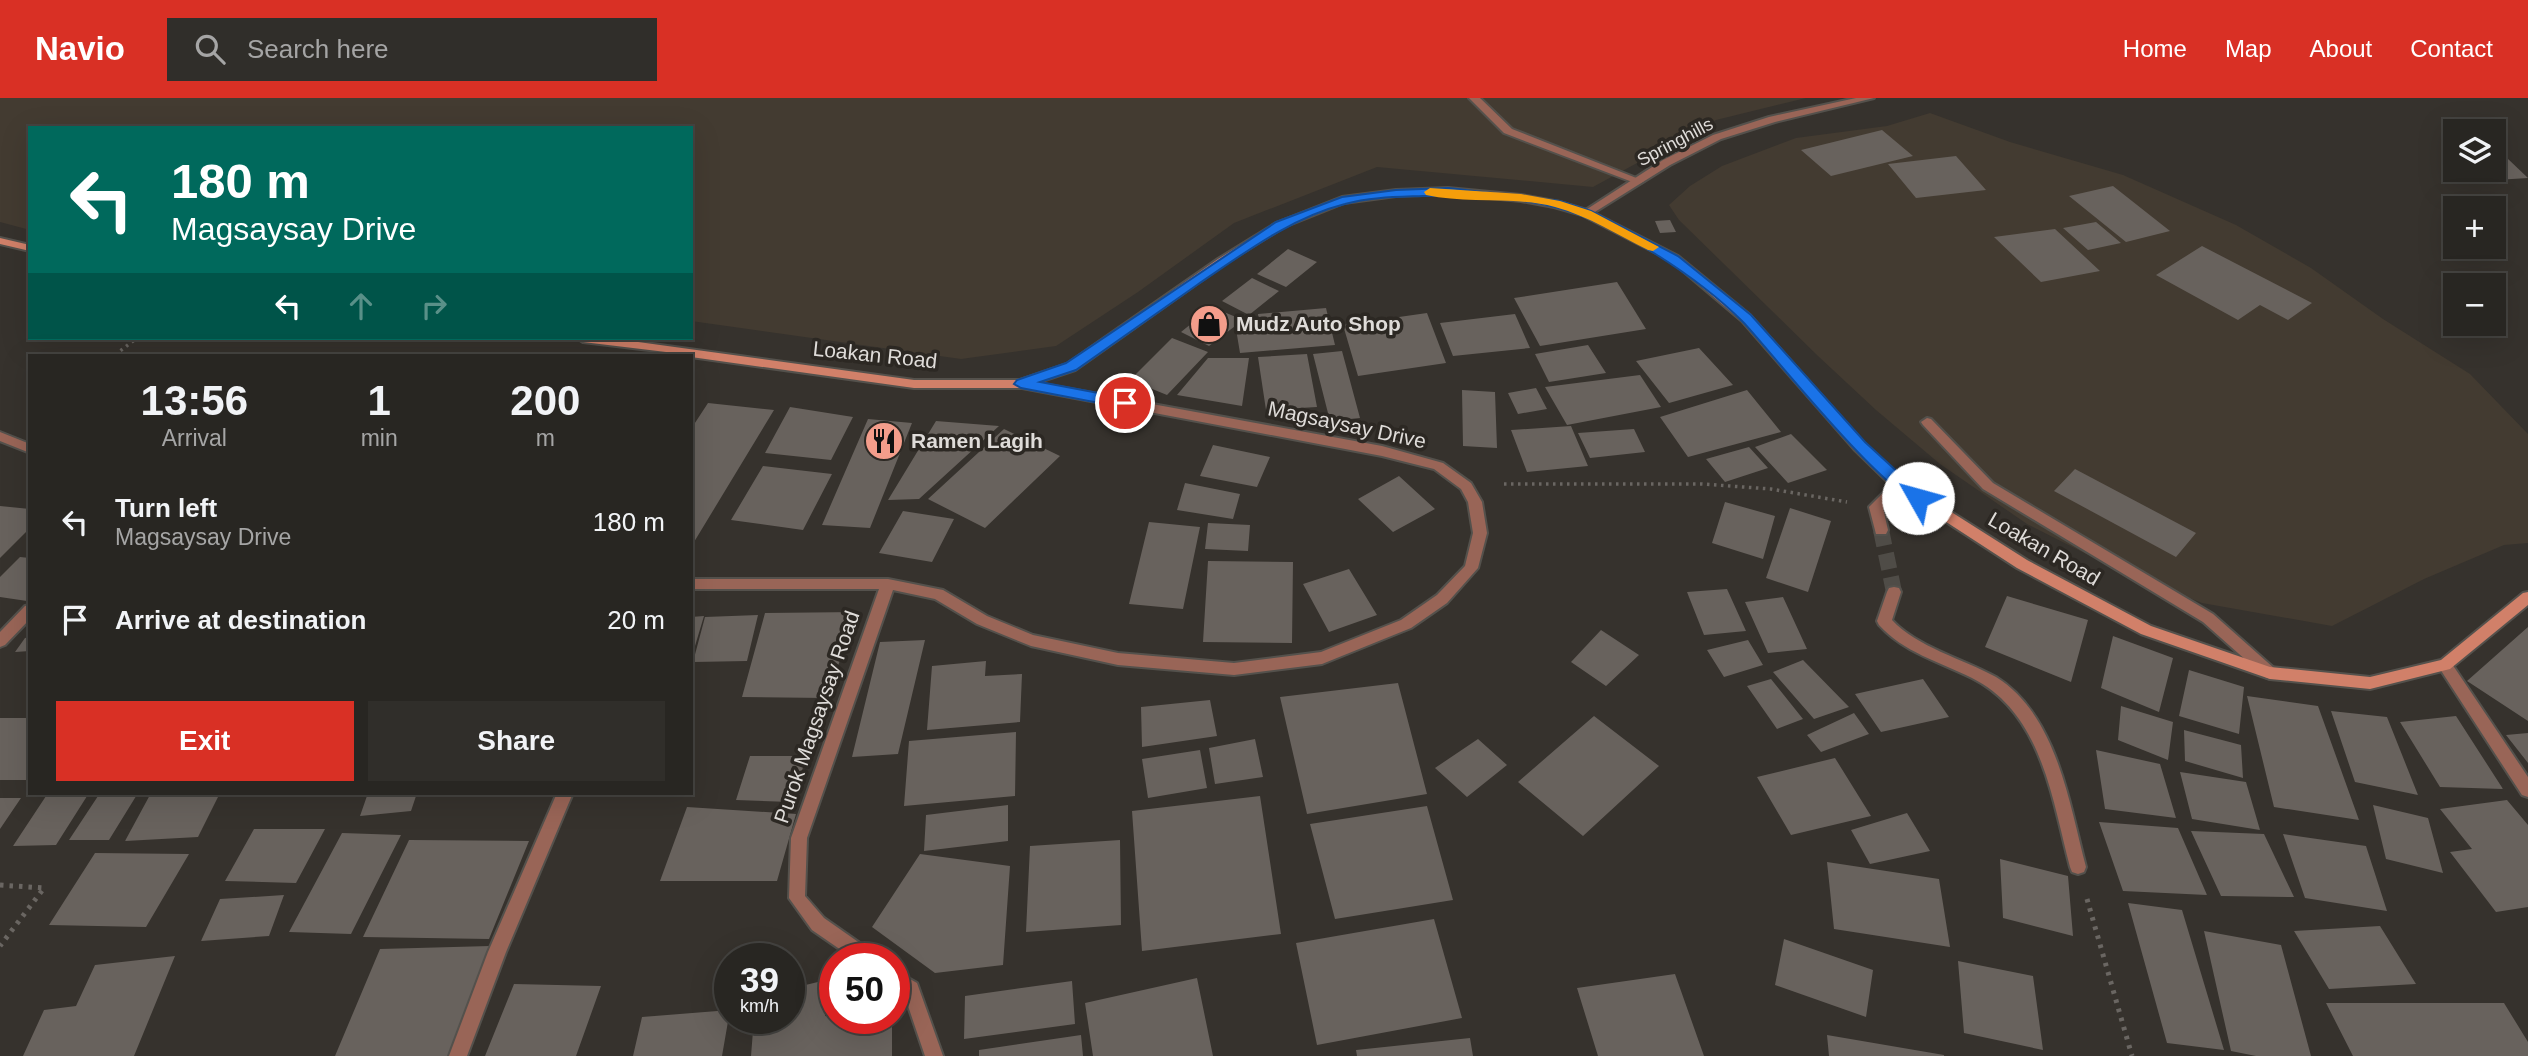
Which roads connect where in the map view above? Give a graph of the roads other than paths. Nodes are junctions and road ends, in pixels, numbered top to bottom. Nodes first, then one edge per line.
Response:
1 (1474, 98) edge
2 (1869, 98) edge
3 (1639, 181) junction
4 (1586, 214) junction
5 (0, 241) edge
6 (28, 248) edge
7 (597, 340) edge
8 (1021, 384) junction
9 (1927, 422) dead end
10 (0, 436) edge
11 (28, 448) edge
12 (1899, 485) junction
13 (1881, 530) tunnel mouth
14 (693, 584) edge
15 (888, 584) junction
16 (1894, 592) tunnel mouth
17 (2528, 597) edge
18 (28, 612) edge
19 (0, 641) edge
20 (2445, 665) junction
21 (2270, 673) junction
22 (2528, 789) edge
23 (564, 795) edge
24 (2078, 867) road end
25 (845, 943) edge
26 (910, 988) edge
27 (458, 1056) edge
28 (934, 1056) edge

1 - 3 street
2 - 3 street, Springhills
3 - 4 street, Springhills
4 - 8 main road, Loakan Road
4 - 12 main road, Loakan Road
5 - 6 main road
7 - 8 main road, Loakan Road
8 - 15 street, Magsaysay Drive
9 - 21 street
10 - 11 street
12 - 13 street
12 - 21 main road, Loakan Road
14 - 15 street, Magsaysay Drive
15 - 25 street, Purok Magsaysay Road
16 - 24 street
17 - 20 main road, Loakan Road
18 - 19 street
20 - 21 main road, Loakan Road
20 - 22 street
23 - 27 street
26 - 28 street

